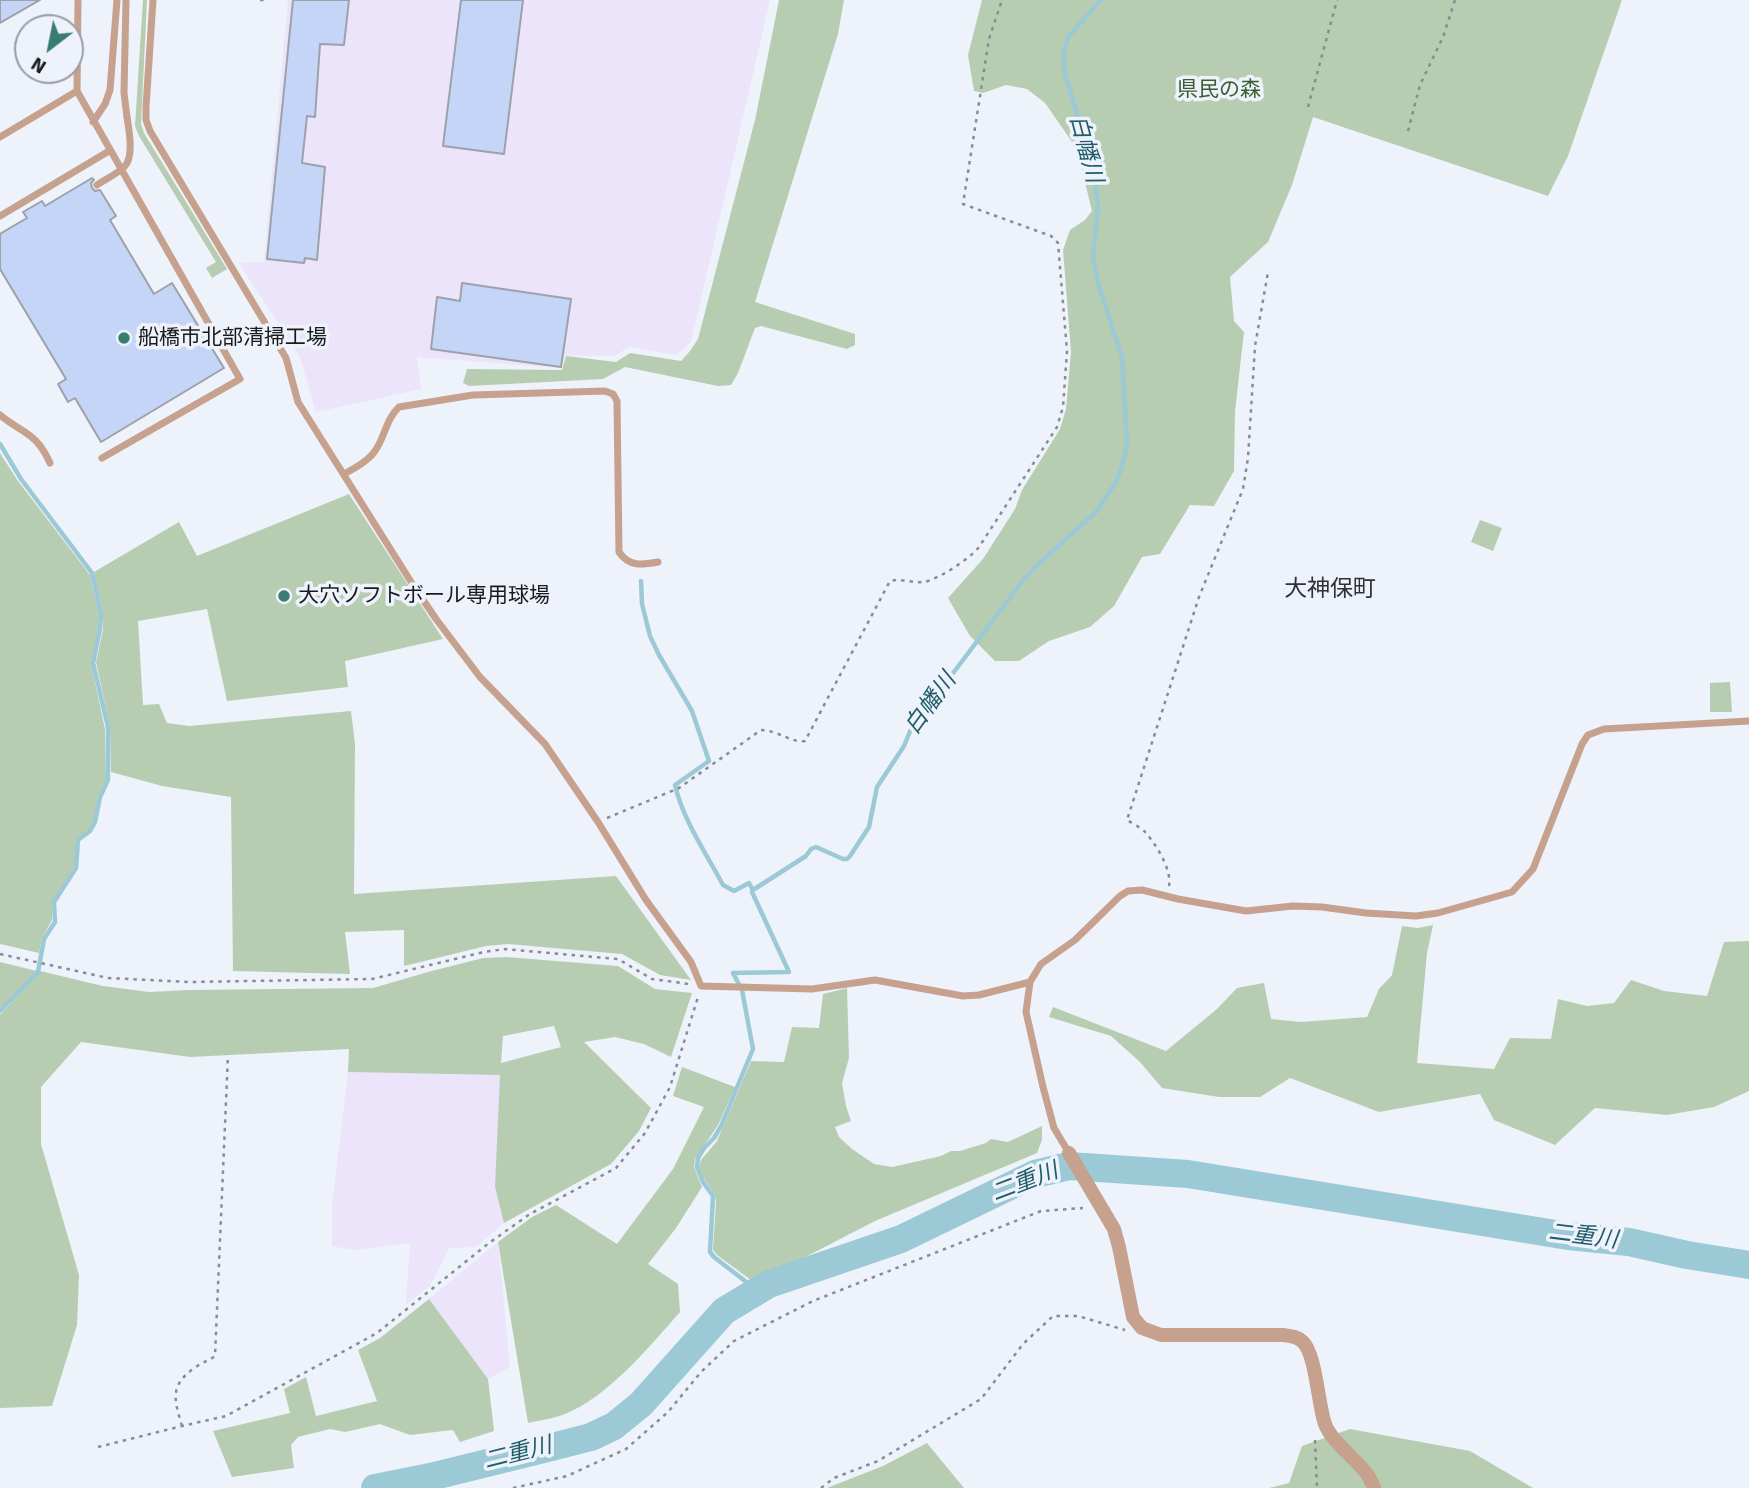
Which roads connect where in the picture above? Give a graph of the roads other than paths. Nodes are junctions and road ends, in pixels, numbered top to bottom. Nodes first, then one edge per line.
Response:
1 (78, 0) edge
2 (117, 0) edge
3 (126, 0) edge
4 (153, 0) edge
5 (77, 91) junction
6 (93, 122) junction
7 (0, 137) edge
8 (109, 151) junction
9 (97, 185) dead end
10 (0, 216) edge
11 (0, 415) edge
12 (102, 458) dead end
13 (50, 463) dead end
14 (344, 474) junction
15 (658, 562) dead end
16 (1749, 721) edge
17 (1030, 982) junction
18 (1069, 1153) joint
19 (1374, 1488) edge

1 - 5 lane
2 - 6 lane
3 - 9 lane, bridge
4 - 14 lane
5 - 6 lane
5 - 7 lane
6 - 8 lane
8 - 10 lane
8 - 12 lane
11 - 13 lane
14 - 15 lane
14 - 17 lane
16 - 17 lane
17 - 18 lane
18 - 19 street

